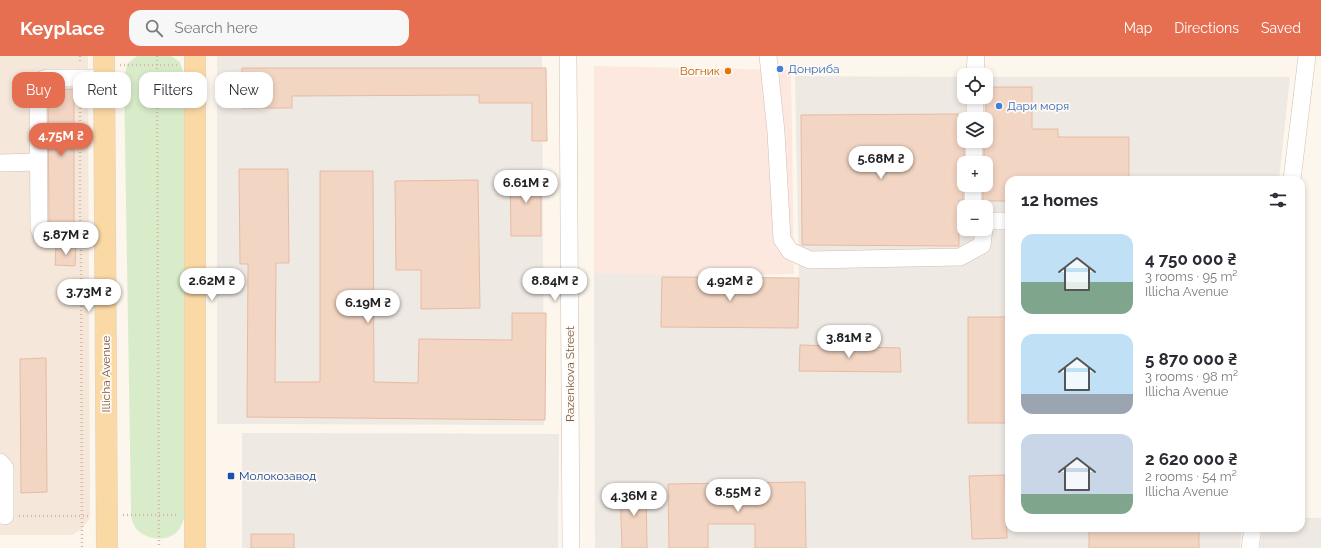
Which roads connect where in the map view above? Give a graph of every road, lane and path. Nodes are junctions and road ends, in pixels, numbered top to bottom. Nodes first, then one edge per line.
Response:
1 (80, 56) edge
2 (157, 56) edge
3 (568, 56) edge
4 (768, 56) edge
5 (976, 56) edge
6 (1307, 56) edge
7 (195, 60) edge
8 (157, 65) junction
9 (104, 66) edge
10 (975, 68) edge
11 (92, 72) edge
12 (73, 78) edge
13 (80, 108) edge
14 (38, 162) junction
15 (0, 163) edge
16 (1292, 176) edge
17 (993, 220) edge
18 (1005, 221) edge
19 (80, 236) junction
20 (983, 236) edge
21 (105, 237) junction
22 (0, 462) edge
23 (159, 514) junction
24 (107, 515) junction
25 (195, 515) junction
26 (5, 516) joint
27 (82, 517) junction
28 (1252, 532) edge
29 (82, 548) edge
30 (107, 548) edge
31 (159, 548) edge
32 (196, 548) edge
33 (571, 548) edge
34 (1250, 548) edge

1 - 9 path
2 - 8 path
3 - 33 street, Razenkova Street
4 - 20 street
5 - 10 street
6 - 16 street
7 - 8 path
7 - 25 main road
8 - 9 path
8 - 23 path
9 - 11 street
9 - 21 main road, Illicha Avenue
12 - 14 street
13 - 19 path
14 - 15 street
14 - 19 street
17 - 18 street
19 - 21 street
19 - 27 path
21 - 24 main road, Illicha Avenue
22 - 26 street
23 - 24 path
23 - 25 path
23 - 31 path
24 - 27 path
24 - 30 main road, Illicha Avenue
25 - 32 main road
26 - 27 path
27 - 29 path
28 - 34 street

